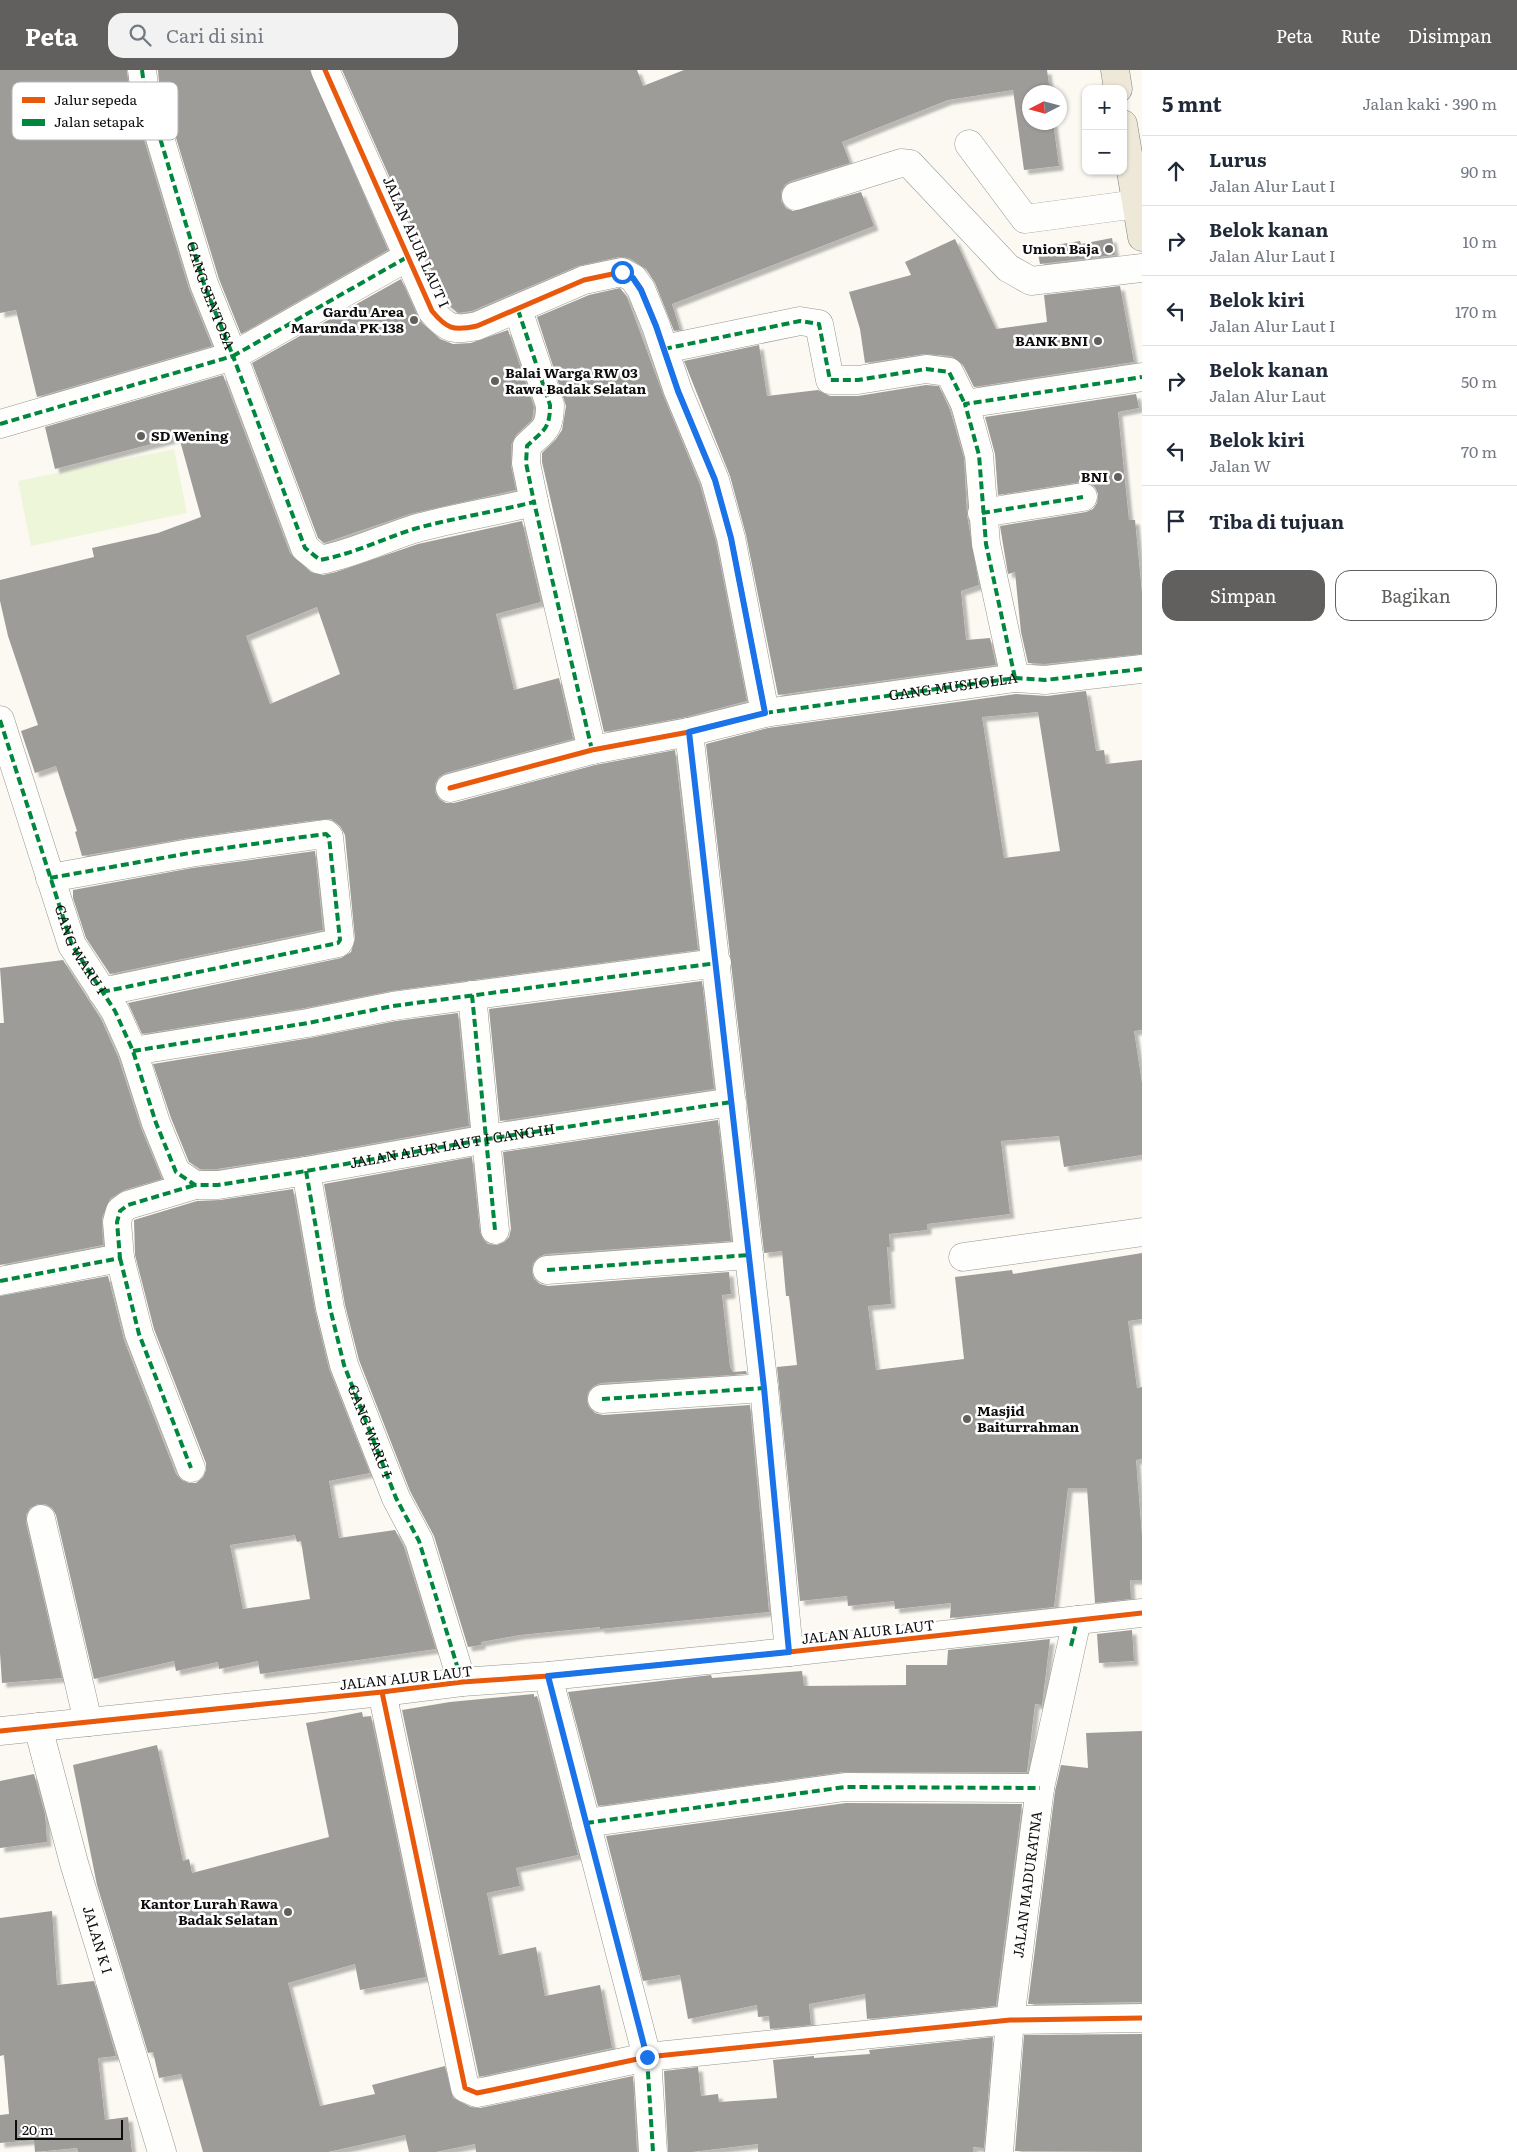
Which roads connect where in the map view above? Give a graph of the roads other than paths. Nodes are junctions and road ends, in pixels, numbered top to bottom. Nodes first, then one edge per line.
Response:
1 (326, 70) edge
2 (1115, 70) edge
3 (1117, 85) edge
4 (1125, 130) edge
5 (161, 140) edge
6 (969, 144) dead end
7 (1137, 176) edge
8 (796, 196) dead end
9 (1137, 204) junction
10 (1142, 237) edge
11 (409, 256) junction
12 (1142, 268) edge
13 (518, 310) junction
14 (664, 349) junction
15 (233, 356) junction
16 (1142, 377) edge
17 (965, 404) junction
18 (0, 424) edge
19 (1083, 498) dead end
20 (534, 502) junction
21 (982, 514) junction
22 (1142, 669) edge
23 (1014, 678) junction
24 (765, 713) junction
25 (0, 720) edge
26 (689, 732) junction
27 (592, 750) junction
28 (450, 788) dead end
29 (50, 878) junction
30 (717, 963) junction
31 (102, 992) junction
32 (472, 995) junction
33 (133, 1051) junction
34 (732, 1102) junction
35 (487, 1139) junction
36 (306, 1171) junction
37 (185, 1178) junction
38 (495, 1230) dead end
39 (1142, 1232) edge
40 (749, 1254) junction
41 (963, 1257) dead end
42 (120, 1258) junction
43 (547, 1270) dead end
44 (0, 1281) edge
45 (764, 1388) junction
46 (602, 1399) dead end
47 (191, 1468) dead end
48 (41, 1519) dead end
49 (1142, 1613) edge
50 (1077, 1620) junction
51 (789, 1652) junction
52 (548, 1676) junction
53 (462, 1682) junction
54 (382, 1692) junction
55 (88, 1722) junction
56 (38, 1727) junction
57 (0, 1730) edge
58 (1040, 1788) junction
59 (586, 1823) junction
60 (1142, 2018) edge
61 (1010, 2020) junction
62 (647, 2057) junction
63 (162, 2152) edge
64 (653, 2152) edge
65 (999, 2152) edge

1 - 11 street, JALAN ALUR LAUT I
2 - 3 main road
4 - 7 main road
5 - 15 street, GANG SENTOSA
6 - 9 street
7 - 9 main road
8 - 12 street
9 - 10 main road
11 - 13 street, JALAN ALUR LAUT I
11 - 15 street, GANG SENTOSA
13 - 14 street, JALAN ALUR LAUT I
13 - 20 street
14 - 17 street
14 - 24 street, JALAN ALUR LAUT I
15 - 18 street
15 - 20 street
16 - 17 street
17 - 21 street
19 - 21 street
20 - 27 street
21 - 23 street
22 - 23 street, GANG MUSHOLLA
23 - 24 street, GANG MUSHOLLA
24 - 26 street
25 - 29 street, GANG WARU I
26 - 27 street
26 - 30 street
27 - 28 street
29 - 31 street, GANG WARU I
29 - 31 street
30 - 32 street
30 - 34 street
31 - 33 street, GANG WARU I
32 - 33 street
32 - 35 street
33 - 37 street, GANG WARU I
34 - 35 street, JALAN ALUR LAUT I GANG III
34 - 40 street
35 - 36 street, JALAN ALUR LAUT I GANG III
35 - 38 street
36 - 37 street, JALAN ALUR LAUT I GANG III
36 - 53 street, GANG WARU I
37 - 42 street, JALAN ALUR LAUT I GANG III
39 - 41 street
40 - 43 street
40 - 45 street
42 - 44 street
42 - 47 street
45 - 46 street
45 - 51 street
48 - 55 street
49 - 50 street, JALAN ALUR LAUT
50 - 51 street, JALAN ALUR LAUT
50 - 58 street, JALAN MADURATNA
51 - 52 street, JALAN ALUR LAUT
52 - 53 street, JALAN ALUR LAUT
52 - 59 street
53 - 54 street, JALAN ALUR LAUT
54 - 55 street, JALAN ALUR LAUT
54 - 62 street
55 - 56 street, JALAN ALUR LAUT
56 - 57 street, JALAN ALUR LAUT
56 - 63 street, JALAN K I
58 - 59 street
58 - 61 street, JALAN MADURATNA
59 - 62 street
60 - 61 street
61 - 62 street
61 - 65 street, JALAN MADURATNA
62 - 64 street

